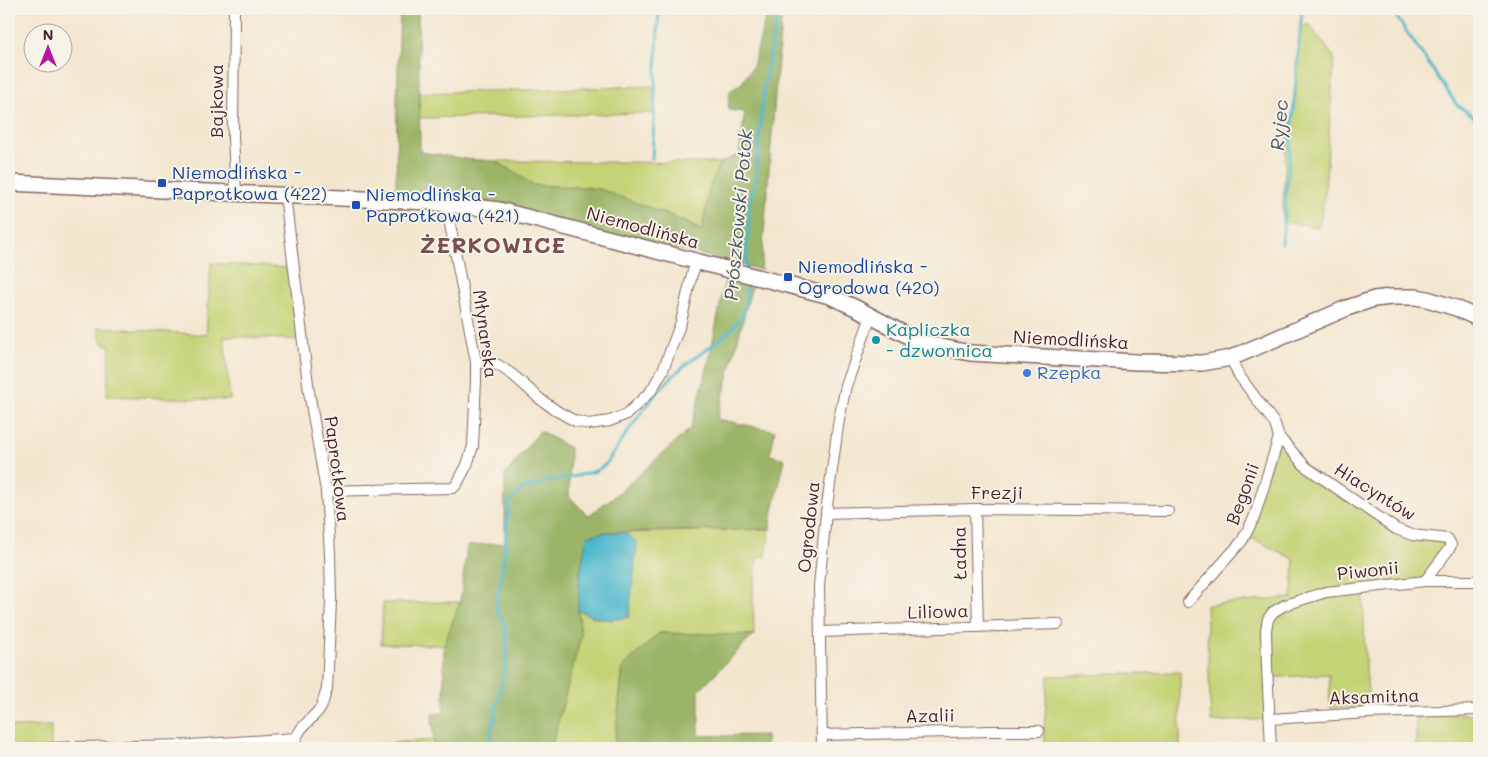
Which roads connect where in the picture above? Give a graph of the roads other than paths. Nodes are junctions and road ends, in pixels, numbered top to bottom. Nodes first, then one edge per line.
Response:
1 (234, 9) edge
2 (9, 182) edge
3 (236, 193) junction
4 (285, 196) junction
5 (446, 203) junction
6 (697, 262) junction
7 (871, 316) junction
8 (1479, 319) edge
9 (1231, 358) junction
10 (476, 362) junction
11 (1279, 437) junction
12 (326, 490) junction
13 (975, 509) junction
14 (1168, 512) dead end
15 (826, 513) junction
16 (1425, 581) junction
17 (1479, 581) edge
18 (1188, 602) dead end
19 (1058, 624) dead end
20 (978, 627) junction
21 (820, 632) junction
22 (1479, 710) edge
23 (1270, 719) junction
24 (1039, 731) dead end
25 (822, 735) junction
26 (294, 743) edge
27 (50, 748) edge
28 (822, 748) edge
29 (1271, 748) edge

1 - 3 street, Bajkowa
2 - 3 main road, Niemodlińska
3 - 4 main road, Niemodlińska
4 - 5 main road, Niemodlińska
4 - 12 street, Paprotkowa
5 - 6 main road, Niemodlińska
5 - 10 street, Młynarska
6 - 7 main road, Niemodlińska
6 - 10 street
7 - 9 main road, Niemodlińska
7 - 15 street, Ogrodowa
8 - 9 main road, Niemodlińska
9 - 11 street
10 - 12 street, Młynarska
11 - 16 street, Hiacyntów
11 - 18 street, Begonii
12 - 26 street, Paprotkowa
13 - 14 street, Frezji
13 - 15 street, Frezji
13 - 20 street, Ładna
15 - 21 street, Ogrodowa
16 - 17 street, Piwonii
16 - 23 street, Piwonii
19 - 20 street, Liliowa
20 - 21 street, Liliowa
21 - 25 street, Ogrodowa
22 - 23 street, Aksamitna
23 - 29 street
24 - 25 street, Azalii
25 - 28 street, Ogrodowa
26 - 27 street, Paprotkowa

